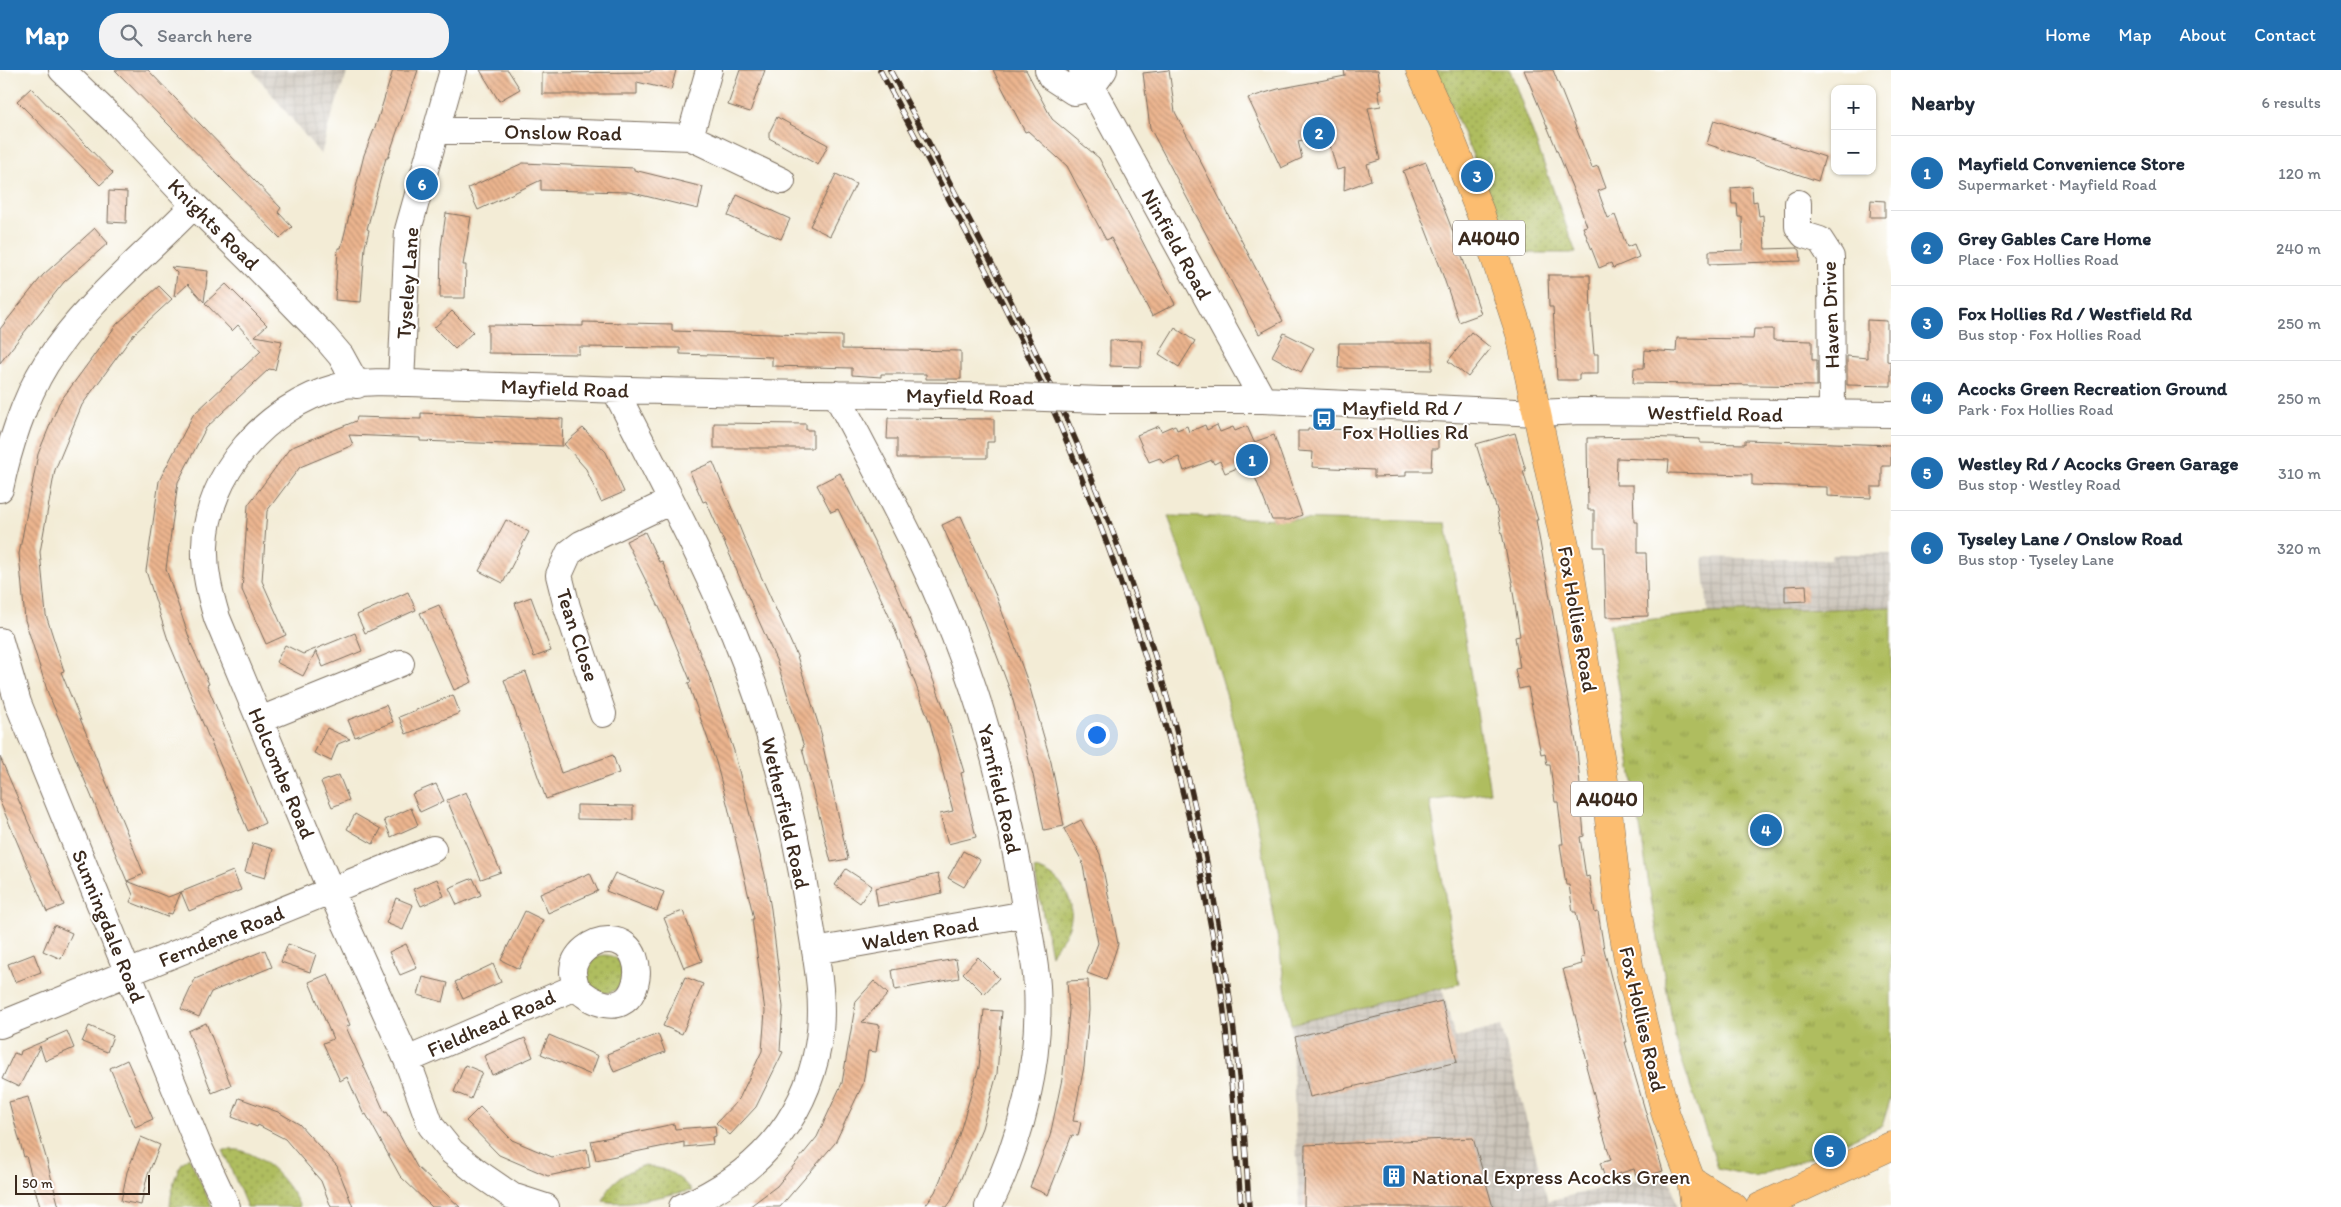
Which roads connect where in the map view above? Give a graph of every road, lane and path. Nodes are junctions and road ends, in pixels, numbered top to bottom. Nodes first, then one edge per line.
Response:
1 (62, 70) edge
2 (453, 70) edge
3 (709, 70) edge
4 (1048, 70) edge
5 (1420, 70) edge
6 (1092, 76) edge
7 (436, 130) junction
8 (690, 137) junction
9 (782, 181) dead end
10 (1798, 203) dead end
11 (194, 206) junction
12 (401, 382) junction
13 (356, 385) junction
14 (615, 390) junction
15 (836, 394) junction
16 (1263, 400) junction
17 (1538, 413) junction
18 (1832, 414) junction
19 (1891, 414) edge
20 (0, 489) edge
21 (671, 501) junction
22 (0, 641) edge
23 (401, 663) dead end
24 (603, 714) dead end
25 (260, 720) junction
26 (433, 849) dead end
27 (331, 892) junction
28 (1026, 914) junction
29 (815, 951) junction
30 (129, 974) junction
31 (576, 986) dead end
32 (0, 1025) edge
33 (407, 1060) junction
34 (1891, 1146) edge
35 (1691, 1180) junction
36 (1812, 1184) junction
37 (227, 1207) edge
38 (546, 1207) edge
39 (682, 1207) edge
40 (988, 1207) edge
41 (1695, 1207) edge
42 (1734, 1207) edge
43 (1760, 1207) edge
44 (1789, 1207) edge

1 - 11 street, Knights Road
2 - 7 street, Tyseley Lane
3 - 8 street
4 - 6 street, Ninfield Road
5 - 17 main road, Fox Hollies Road / A4040
6 - 16 street, Ninfield Road
7 - 8 street, Onslow Road
7 - 12 street, Tyseley Lane
8 - 9 street, Onslow Road
10 - 18 street, Haven Drive
11 - 13 street, Knights Road
11 - 20 street
12 - 13 street, Holcombe Road
12 - 14 street, Mayfield Road
13 - 25 street, Holcombe Road
14 - 15 street, Mayfield Road
14 - 21 street, Wetherfield Road
15 - 16 street, Mayfield Road, bridge
15 - 28 street, Yarnfield Road
16 - 17 street, Mayfield Road
17 - 18 street, Westfield Road
17 - 35 main road, Fox Hollies Road / A4040
18 - 19 street, Westfield Road
21 - 24 street, Tean Close
21 - 29 street, Wetherfield Road
22 - 30 street, Sunningdale Road
23 - 25 street
25 - 27 street, Holcombe Road
26 - 27 street, Ferndene Road
27 - 30 street, Ferndene Road
27 - 33 street, Holcombe Road
28 - 29 street, Walden Road
28 - 40 street, Yarnfield Road
29 - 39 street, Wetherfield Road
30 - 32 street, Ferndene Road
30 - 37 street, Sunningdale Road
31 - 33 street, Fieldhead Road
33 - 38 street, Holcombe Road
34 - 36 main road
35 - 41 main road, Fox Hollies Road / A4040
35 - 42 main road
36 - 43 main road
36 - 44 main road

